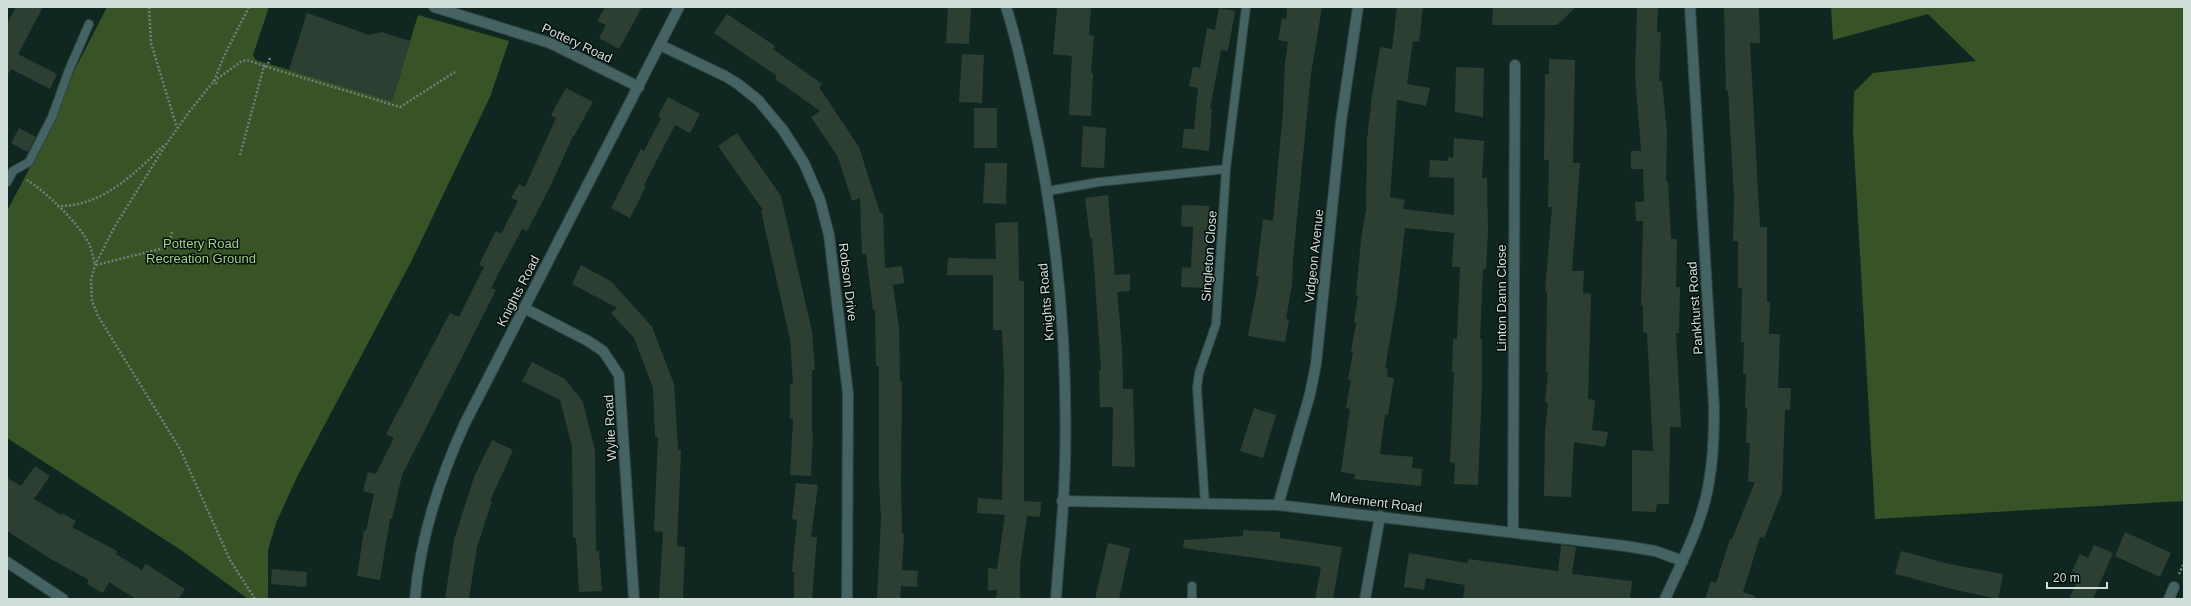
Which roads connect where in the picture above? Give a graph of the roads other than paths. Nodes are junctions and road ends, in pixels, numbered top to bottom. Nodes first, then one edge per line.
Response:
1 (434, 7) edge
2 (679, 7) edge
3 (1006, 7) edge
4 (1246, 7) edge
5 (1358, 7) edge
6 (1690, 7) edge
7 (90, 24) dead end
8 (660, 46) junction
9 (1515, 65) dead end
10 (639, 87) junction
11 (1226, 169) junction
12 (10, 170) edge
13 (7, 182) edge
14 (1048, 191) junction
15 (524, 308) junction
16 (1062, 501) junction
17 (1205, 504) junction
18 (1278, 505) junction
19 (1380, 516) junction
20 (1513, 532) junction
21 (1683, 561) junction
22 (7, 562) edge
23 (1192, 586) dead end
24 (2174, 587) dead end
25 (63, 599) edge
26 (414, 599) edge
27 (634, 599) edge
28 (846, 599) edge
29 (1056, 599) edge
30 (1192, 599) edge
31 (1366, 599) edge
32 (1665, 599) edge
33 (2169, 599) edge

1 - 10 street, Pottery Road
2 - 8 street, Knights Road
3 - 14 street, Knights Road
4 - 11 lane, Singleton Close
5 - 18 street, Vidgeon Avenue
6 - 21 street, Pankhurst Road
7 - 12 lane
8 - 10 street, Knights Road
8 - 28 street, Robson Drive
9 - 20 street, Linton Dann Close
10 - 15 street, Knights Road
11 - 14 lane
11 - 17 lane, Singleton Close
12 - 13 lane
14 - 16 street, Knights Road
15 - 26 street, Knights Road
15 - 27 street, Wylie Road
16 - 17 street, Morement Road
16 - 29 street, Knights Road
17 - 18 street, Morement Road
18 - 19 street, Morement Road
19 - 20 street, Morement Road
19 - 31 street
20 - 21 street, Morement Road
21 - 32 street, Pankhurst Road
22 - 25 street
23 - 30 lane
24 - 33 street

